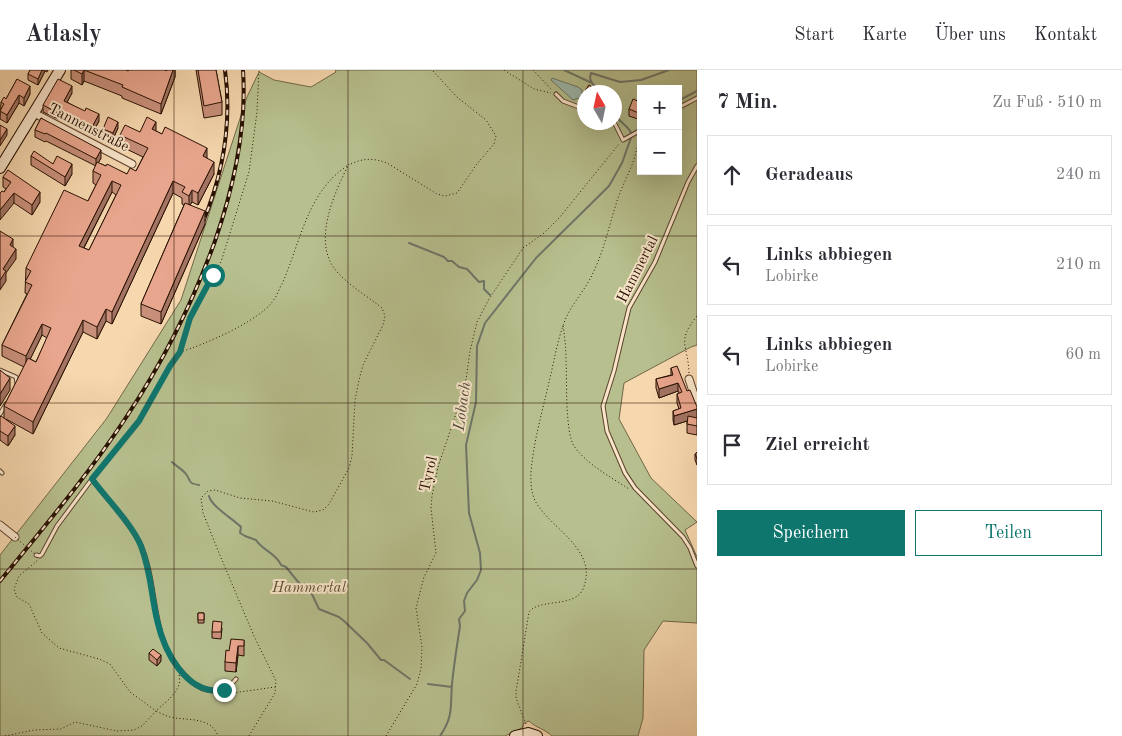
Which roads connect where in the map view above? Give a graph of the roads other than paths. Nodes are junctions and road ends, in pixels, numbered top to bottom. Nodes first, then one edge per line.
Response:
1 (60, 70) edge
2 (556, 94) road end
3 (697, 98) edge
4 (577, 106) edge
5 (682, 106) edge
6 (34, 113) junction
7 (618, 130) edge
8 (637, 133) edge
9 (132, 164) dead end
10 (697, 166) edge
11 (0, 168) edge
12 (0, 370) edge
13 (689, 378) road end
14 (16, 387) edge
15 (9, 400) edge
16 (697, 404) edge
17 (0, 414) edge
18 (0, 525) edge
19 (15, 537) road end
20 (36, 555) road end
21 (697, 566) edge
22 (236, 679) dead end
23 (533, 735) edge
24 (515, 736) edge

1 - 6 main road
2 - 4 lane
3 - 5 lane
6 - 9 street, Tannenstraße
6 - 11 main road
7 - 8 lane
10 - 21 lane, Hammertal
12 - 14 lane
13 - 16 street
15 - 17 lane
18 - 19 street
20 - 22 lane
23 - 24 main road

